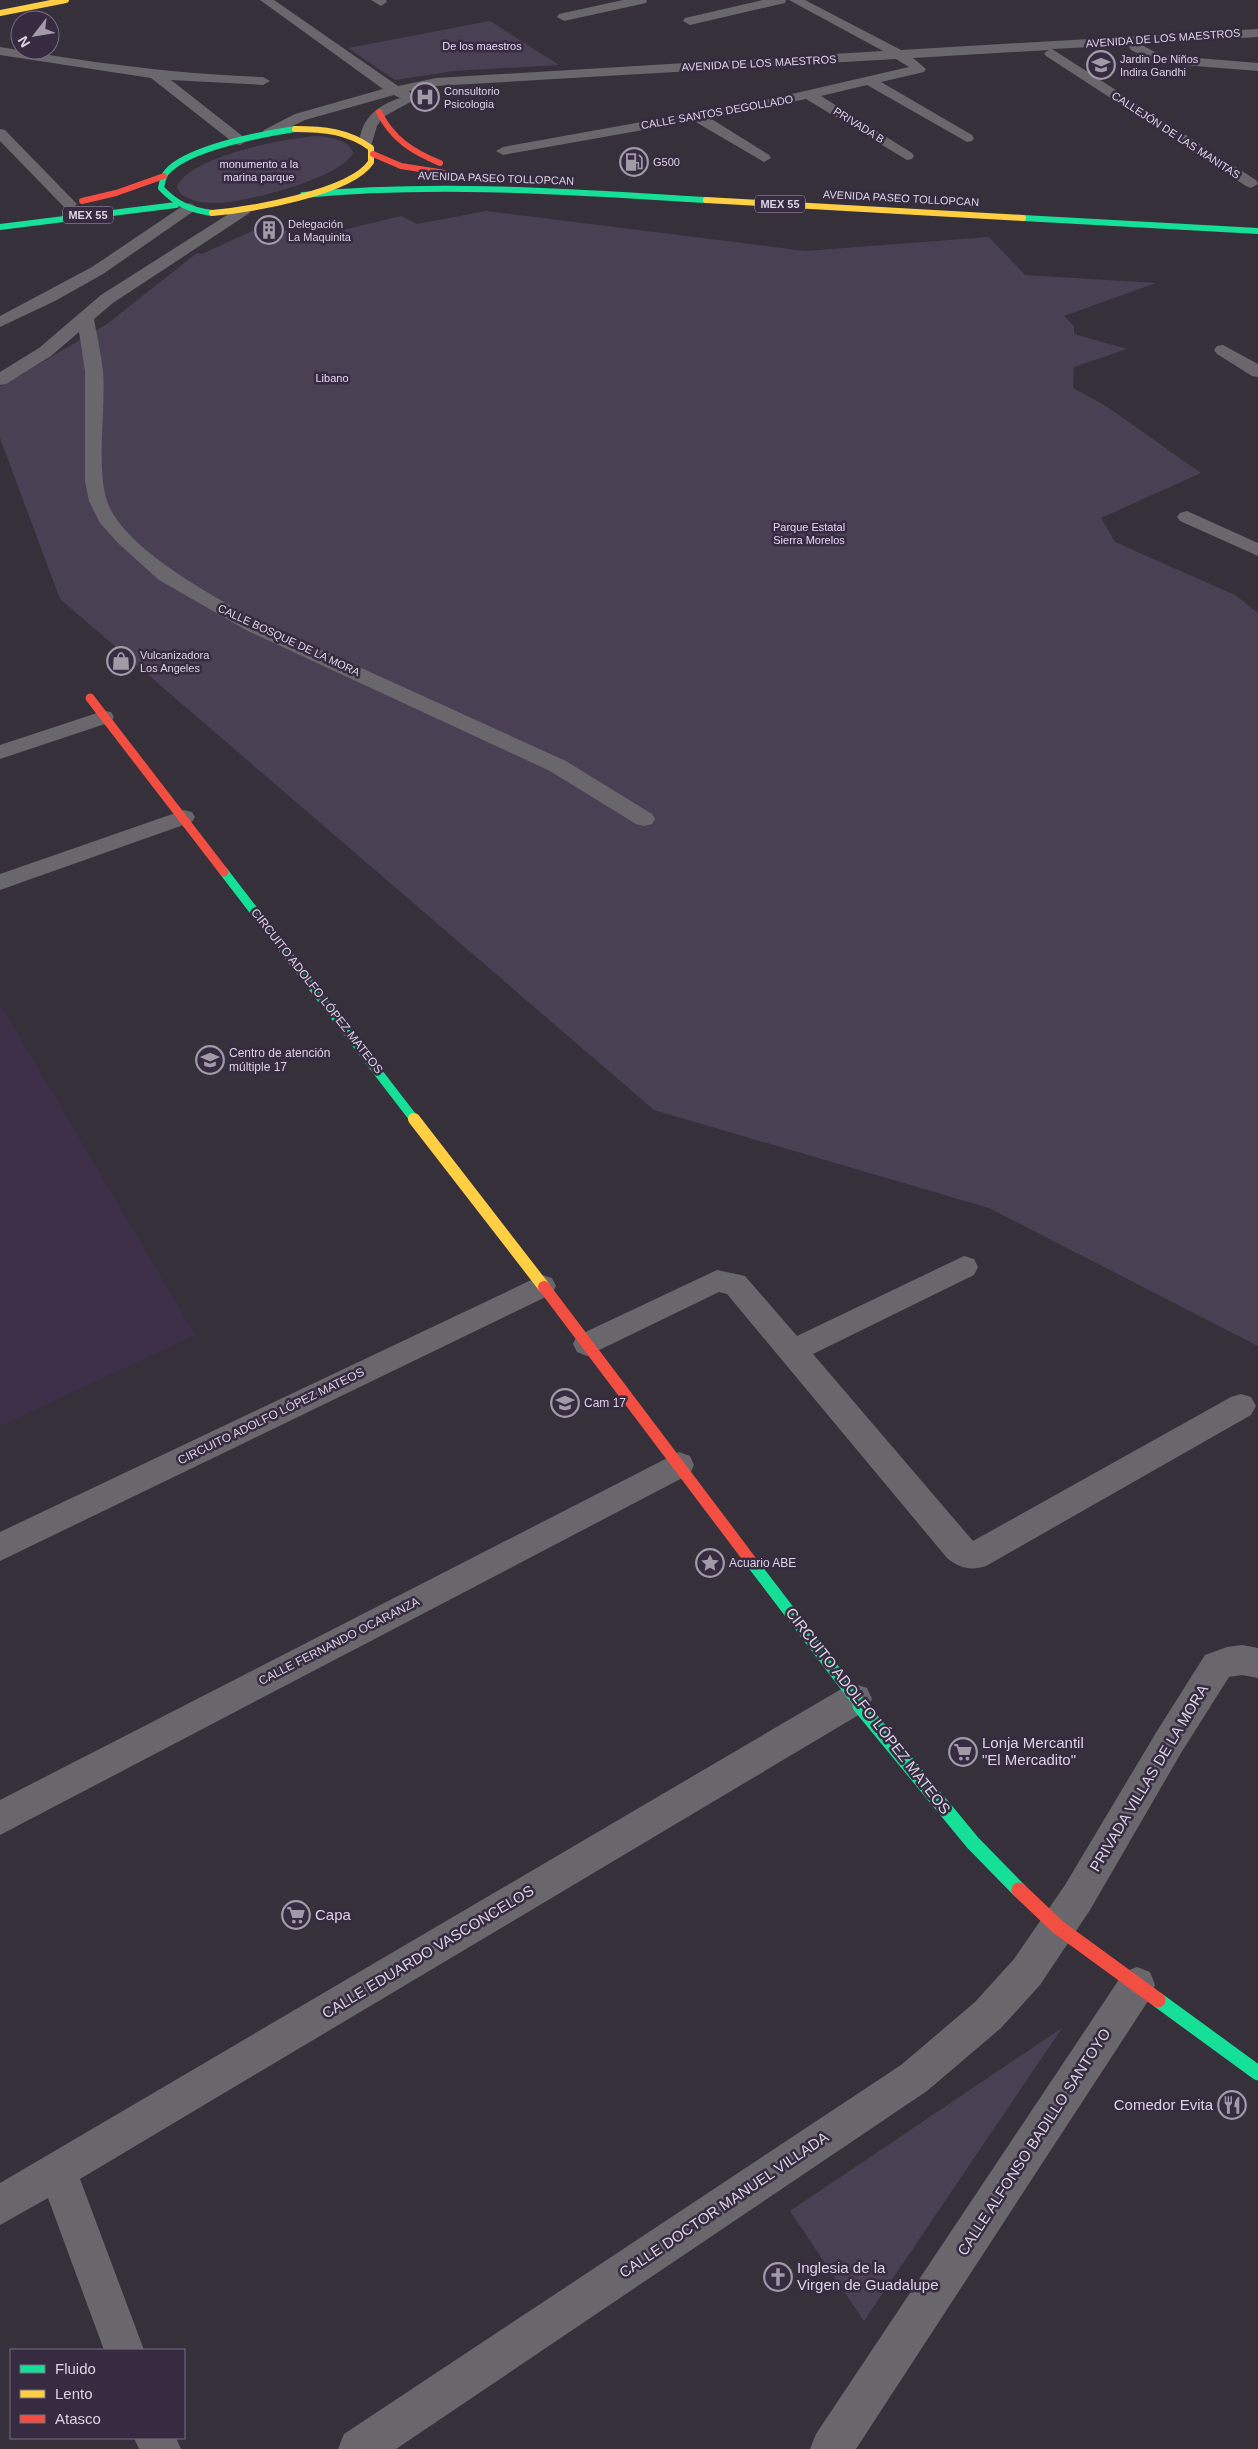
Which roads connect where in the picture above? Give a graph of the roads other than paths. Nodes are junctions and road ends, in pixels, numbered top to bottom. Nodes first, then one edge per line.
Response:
1 (9, 0) edge
2 (66, 0) edge
3 (266, 0) edge
4 (641, 0) edge
5 (780, 0) edge
6 (795, 0) edge
7 (0, 2) edge
8 (0, 13) edge
9 (564, 16) dead end
10 (690, 21) dead end
11 (1258, 32) edge
12 (1258, 40) edge
13 (1136, 47) junction
14 (0, 51) edge
15 (1051, 53) junction
16 (1149, 54) junction
17 (899, 55) junction
18 (1258, 61) edge
19 (912, 63) junction
20 (1258, 67) edge
21 (157, 76) junction
22 (263, 81) dead end
23 (870, 81) junction
24 (394, 90) junction
25 (810, 95) junction
26 (413, 98) junction
27 (380, 112) junction
28 (696, 116) junction
29 (0, 133) edge
30 (269, 133) junction
31 (967, 138) dead end
32 (240, 141) junction
33 (369, 149) junction
34 (503, 152) dead end
35 (907, 156) dead end
36 (764, 158) dead end
37 (164, 176) junction
38 (1251, 184) dead end
39 (303, 195) junction
40 (69, 204) junction
41 (182, 207) junction
42 (51, 208) dead end
43 (243, 211) junction
44 (17, 213) dead end
45 (0, 215) edge
46 (0, 226) edge
47 (1258, 231) edge
48 (85, 316) junction
49 (0, 322) edge
50 (1223, 350) dead end
51 (1258, 372) edge
52 (0, 380) edge
53 (1187, 517) dead end
54 (1258, 550) edge
55 (90, 698) dead end
56 (103, 717) junction
57 (0, 752) edge
58 (184, 818) junction
59 (644, 819) dead end
60 (0, 882) edge
61 (964, 1267) dead end
62 (542, 1286) junction
63 (587, 1344) junction
64 (794, 1350) junction
65 (1241, 1406) dead end
66 (679, 1465) junction
67 (0, 1547) edge
68 (1258, 1663) edge
69 (855, 1699) junction
70 (0, 1818) edge
71 (1058, 1927) junction
72 (1137, 1985) junction
73 (1258, 2072) edge
74 (58, 2171) junction
75 (0, 2206) edge
76 (124, 2349) edge
77 (359, 2449) edge
78 (831, 2449) edge

1 - 7 main road
2 - 8 main road
3 - 24 street
4 - 9 street
5 - 10 street
6 - 17 street
11 - 17 street, AVENIDA DE LOS MAESTROS
12 - 13 street, AVENIDA DE LOS MAESTROS
13 - 15 street, AVENIDA DE LOS MAESTROS
13 - 16 street
14 - 21 street
15 - 19 street, AVENIDA DE LOS MAESTROS
15 - 38 street, CALLEJÓN DE LAS MANITAS
16 - 18 street
16 - 20 street
17 - 19 street
17 - 24 street, AVENIDA DE LOS MAESTROS
19 - 23 street, CALLE SANTOS DEGOLLADO
19 - 26 street, AVENIDA DE LOS MAESTROS
21 - 22 street
21 - 32 street
23 - 25 street, CALLE SANTOS DEGOLLADO
23 - 31 street
24 - 26 street
24 - 30 street, AVENIDA DE LOS MAESTROS
25 - 28 street, CALLE SANTOS DEGOLLADO
25 - 35 street, PRIVADA B
26 - 27 street, AVENIDA DE LOS MAESTROS
27 - 33 street
27 - 33 main road, AVENIDA PASEO TOLLOPCAN
28 - 34 street, CALLE SANTOS DEGOLLADO
28 - 36 street
29 - 40 street
30 - 32 main road, AVENIDA PASEO TOLLOPCAN
30 - 33 main road, AVENIDA PASEO TOLLOPCAN
32 - 37 main road, AVENIDA PASEO TOLLOPCAN
33 - 39 main road
37 - 40 main road, MEX 55
37 - 41 main road
39 - 43 main road
39 - 47 main road, AVENIDA PASEO TOLLOPCAN / MEX 55
40 - 42 main road, MEX 55
41 - 43 main road
41 - 46 main road, MEX 55
41 - 49 street
43 - 48 street
44 - 45 main road
48 - 52 street
48 - 59 street, CALLE BOSQUE DE LA MORA
50 - 51 street
53 - 54 street
55 - 56 main road, CIRCUITO ADOLFO LÓPEZ MATEOS
56 - 57 street
56 - 58 main road, CIRCUITO ADOLFO LÓPEZ MATEOS
58 - 60 street
58 - 62 main road, CIRCUITO ADOLFO LÓPEZ MATEOS
61 - 64 street
62 - 63 main road, CIRCUITO ADOLFO LÓPEZ MATEOS
62 - 67 street, CIRCUITO ADOLFO LÓPEZ MATEOS
63 - 64 street
63 - 66 main road, CIRCUITO ADOLFO LÓPEZ MATEOS
64 - 65 street
66 - 69 main road, CIRCUITO ADOLFO LÓPEZ MATEOS
66 - 70 street, CALLE FERNANDO OCARANZA
68 - 71 street, PRIVADA VILLAS DE LA MORA
69 - 71 main road, CIRCUITO ADOLFO LÓPEZ MATEOS
69 - 74 street, CALLE EDUARDO VASCONCELOS
71 - 72 main road, CIRCUITO ADOLFO LÓPEZ MATEOS
71 - 77 street, CALLE DOCTOR MANUEL VILLADA
72 - 73 main road, CIRCUITO ADOLFO LÓPEZ MATEOS
72 - 78 street, CALLE ALFONSO BADILLO SANTOYO
74 - 75 street, CALLE EDUARDO VASCONCELOS
74 - 76 street

